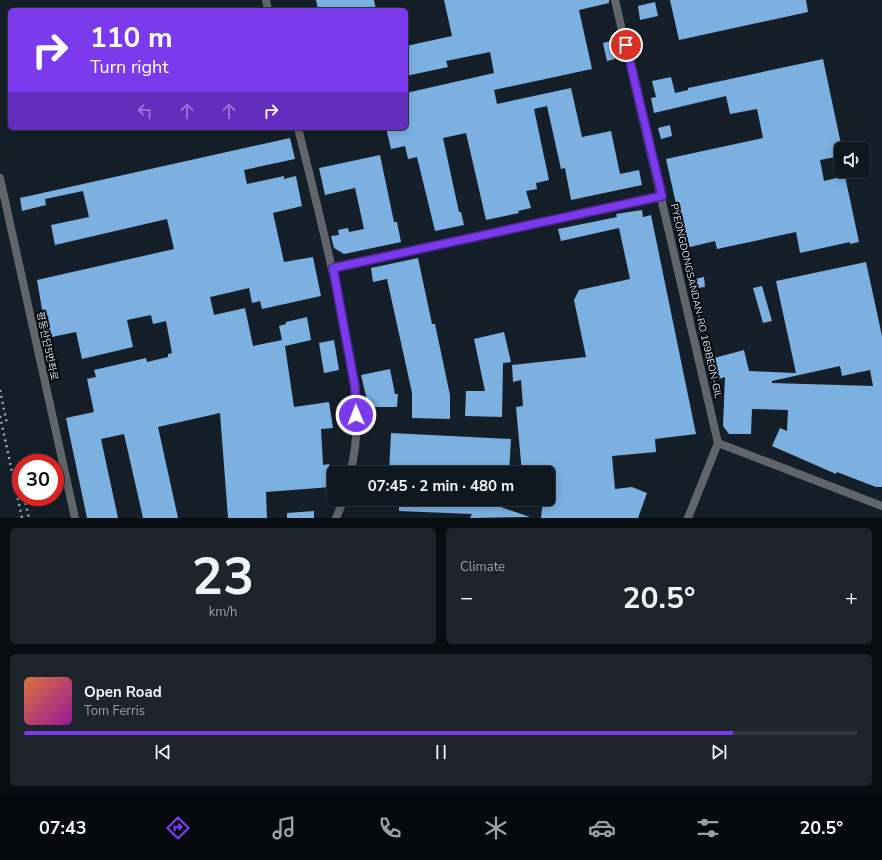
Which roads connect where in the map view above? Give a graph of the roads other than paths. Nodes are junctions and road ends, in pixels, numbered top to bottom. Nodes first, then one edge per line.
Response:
1 (615, 0) edge
2 (298, 130) edge
3 (0, 178) edge
4 (662, 196) junction
5 (333, 268) junction
6 (718, 443) junction
7 (352, 466) edge
8 (341, 506) edge
9 (882, 506) edge
10 (74, 517) edge
11 (336, 518) edge
12 (688, 518) edge

1 - 4 street, PYEONGDONGSANDAN-RO 169BEON-GIL
2 - 5 street
3 - 10 street, 평동산단5번좌로
4 - 5 street
4 - 6 street, PYEONGDONGSANDAN-RO 169BEON-GIL
5 - 7 street
6 - 9 street
6 - 12 street
8 - 11 street

